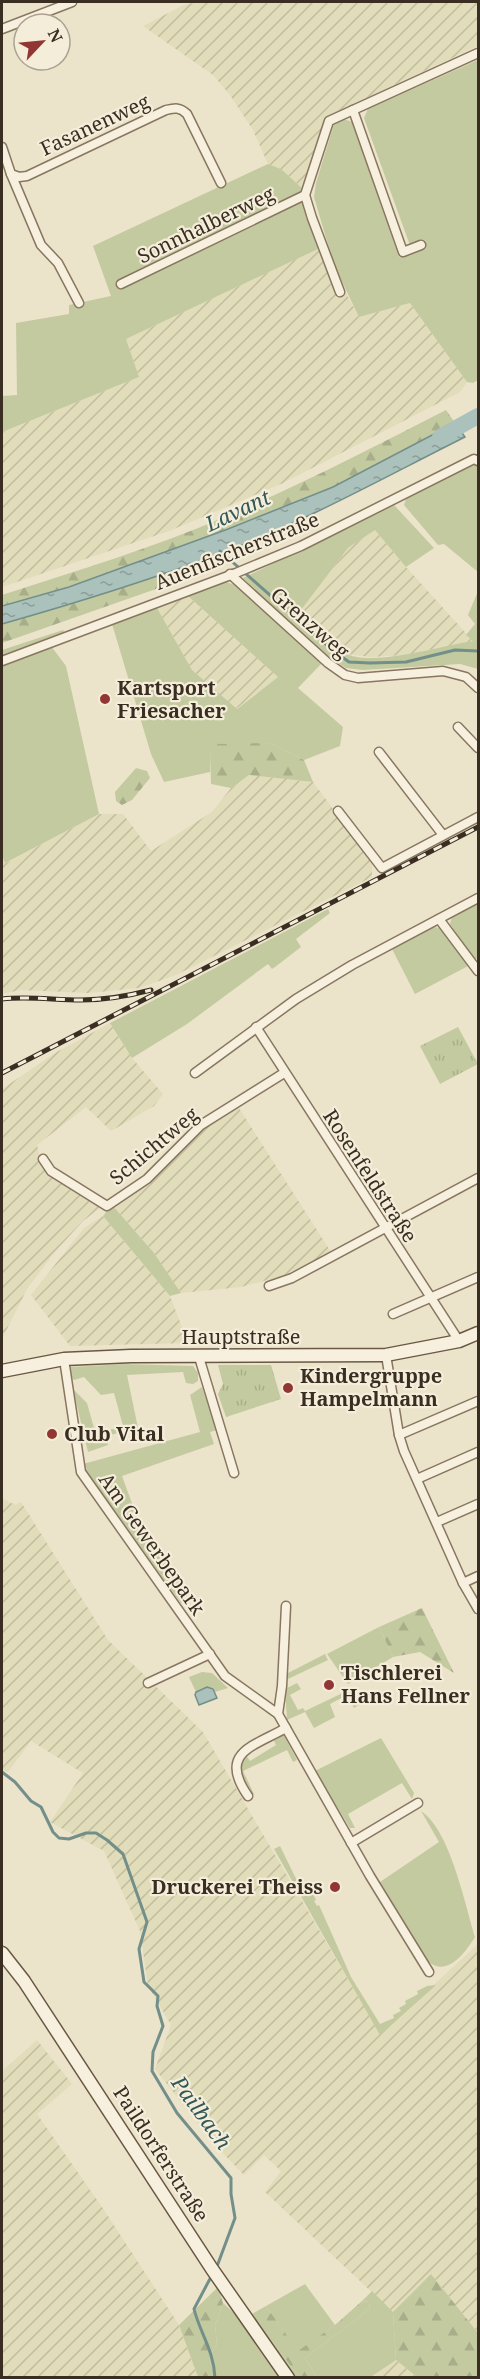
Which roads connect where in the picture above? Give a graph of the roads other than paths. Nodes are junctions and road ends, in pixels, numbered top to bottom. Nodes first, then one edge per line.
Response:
1 (72, 2) edge
2 (2, 29) edge
3 (478, 53) edge
4 (353, 110) junction
5 (2, 147) edge
6 (11, 174) junction
7 (221, 183) dead end
8 (305, 195) junction
9 (421, 245) dead end
10 (121, 284) dead end
11 (340, 292) dead end
12 (79, 303) dead end
13 (478, 461) edge
14 (233, 574) junction
15 (2, 661) edge
16 (478, 688) edge
17 (458, 728) dead end
18 (478, 748) edge
19 (379, 752) dead end
20 (338, 811) dead end
21 (478, 817) edge
22 (443, 836) junction
23 (478, 898) edge
24 (439, 919) junction
25 (478, 971) edge
26 (256, 1028) junction
27 (195, 1073) dead end
28 (284, 1073) junction
29 (43, 1159) dead end
30 (478, 1179) edge
31 (385, 1228) junction
32 (478, 1277) edge
33 (269, 1286) dead end
34 (431, 1299) junction
35 (393, 1314) dead end
36 (478, 1334) edge
37 (459, 1341) junction
38 (386, 1355) junction
39 (199, 1357) junction
40 (64, 1359) junction
41 (2, 1371) edge
42 (478, 1401) edge
43 (399, 1436) junction
44 (478, 1452) edge
45 (234, 1473) dead end
46 (417, 1479) junction
47 (478, 1504) edge
48 (437, 1522) junction
49 (478, 1576) edge
50 (463, 1583) junction
51 (286, 1606) dead end
52 (478, 1609) edge
53 (210, 1654) junction
54 (148, 1683) dead end
55 (278, 1714) junction
56 (286, 1728) junction
57 (248, 1796) dead end
58 (418, 1803) dead end
59 (351, 1843) junction
60 (2, 1953) edge
61 (429, 1972) dead end
62 (288, 2378) edge

1 - 2 street
3 - 4 street, Sonnhalberweg
4 - 8 street, Sonnhalberweg
4 - 9 street
5 - 6 street
6 - 7 street, Fasanenweg
6 - 12 street
8 - 10 street, Sonnhalberweg
8 - 11 street, Sonnhalberweg
13 - 14 street, Auenfischerstraße
14 - 15 street, Auenfischerstraße
14 - 16 street, Grenzweg
17 - 18 street
19 - 22 street
20 - 22 street
21 - 22 street
23 - 24 street
24 - 25 street
24 - 26 street
26 - 27 street
26 - 28 street, Rosenfeldstraße
28 - 29 street, Schichtweg
28 - 31 street, Rosenfeldstraße
30 - 31 street
31 - 33 street
31 - 34 street, Rosenfeldstraße
32 - 34 street
34 - 35 street
34 - 37 street, Rosenfeldstraße
36 - 37 street, Hauptstraße
37 - 38 street, Hauptstraße
38 - 39 street, Hauptstraße
38 - 43 street
39 - 40 street, Hauptstraße
39 - 45 street
40 - 41 street, Hauptstraße
40 - 53 street, Am Gewerbepark
42 - 43 street
43 - 46 street
44 - 46 street
46 - 48 street
47 - 48 street
48 - 50 street
49 - 50 street
50 - 52 street
51 - 55 street
53 - 54 street
53 - 55 street, Am Gewerbepark
55 - 56 street, Am Gewerbepark
56 - 57 street
56 - 59 street, Am Gewerbepark
58 - 59 street
59 - 61 street, Am Gewerbepark
60 - 62 street, Paildorferstraße

